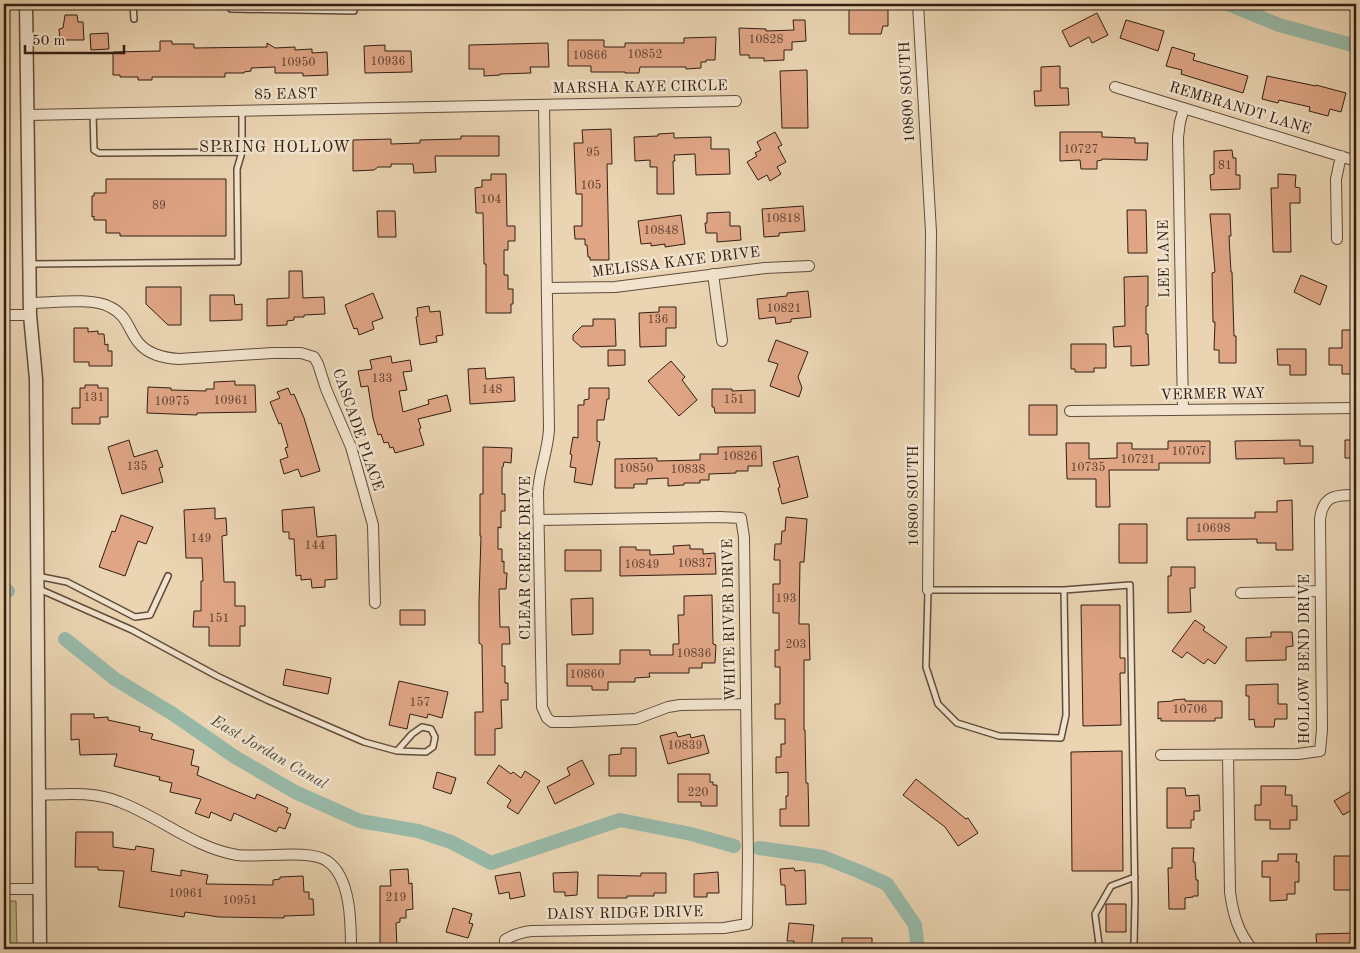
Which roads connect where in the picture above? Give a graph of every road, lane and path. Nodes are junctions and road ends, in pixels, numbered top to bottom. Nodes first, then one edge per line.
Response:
1 (26, 4) edge
2 (133, 4) edge
3 (354, 4) edge
4 (918, 4) edge
5 (317, 7) edge
6 (231, 9) dead end
7 (134, 19) dead end
8 (1115, 87) dead end
9 (736, 101) dead end
10 (544, 105) junction
11 (1184, 108) junction
12 (242, 111) junction
13 (93, 114) junction
14 (28, 115) junction
15 (242, 152) junction
16 (1341, 156) junction
17 (1356, 161) edge
18 (1337, 239) dead end
19 (30, 264) junction
20 (809, 266) dead end
21 (713, 274) junction
22 (547, 288) junction
23 (30, 309) junction
24 (4, 315) edge
25 (722, 341) dead end
26 (1356, 408) edge
27 (1182, 410) junction
28 (1070, 411) dead end
29 (1356, 495) edge
30 (539, 520) junction
31 (168, 576) dead end
32 (37, 582) junction
33 (928, 590) junction
34 (1064, 590) junction
35 (1320, 591) junction
36 (1241, 593) dead end
37 (375, 603) dead end
38 (746, 704) junction
39 (398, 751) junction
40 (1161, 755) dead end
41 (1228, 755) junction
42 (38, 795) junction
43 (1135, 877) junction
44 (4, 889) edge
45 (39, 889) junction
46 (747, 924) joint
47 (505, 945) edge
48 (40, 949) edge
49 (351, 949) edge
50 (1106, 949) edge
51 (1130, 949) edge
52 (1252, 949) edge

1 - 14 street
2 - 7 lane
3 - 5 lane
4 - 33 street, 10800 SOUTH
5 - 6 lane
8 - 11 street, REMBRANDT LANE
9 - 10 street, MARSHA KAYE CIRCLE
10 - 12 street, 85 EAST
10 - 22 street, CLEAR CREEK DRIVE
11 - 16 street, REMBRANDT LANE
11 - 27 street, LEE LANE
12 - 13 street, 85 EAST
12 - 15 lane
13 - 14 street, 85 EAST
13 - 15 lane
14 - 19 street
15 - 19 lane
16 - 17 street, REMBRANDT LANE
16 - 18 street
19 - 23 street
20 - 21 street, MELISSA KAYE DRIVE
21 - 22 street, MELISSA KAYE DRIVE
21 - 25 street
22 - 30 street, CLEAR CREEK DRIVE
23 - 24 street
23 - 32 street
23 - 37 street, CASCADE PLACE
26 - 27 street, VERMER WAY
27 - 28 street, VERMER WAY
29 - 35 street, HOLLOW BEND DRIVE
30 - 38 street, WHITE RIVER DRIVE
30 - 38 street, CLEAR CREEK DRIVE
31 - 32 lane
32 - 39 lane
32 - 42 street
33 - 34 lane
33 - 34 lane, 10800 SOUTH
34 - 43 lane
35 - 36 street
35 - 41 street, HOLLOW BEND DRIVE
38 - 46 street, WHITE RIVER DRIVE
39 - 39 lane
40 - 41 street, HOLLOW BEND DRIVE
41 - 52 street
42 - 45 street
42 - 49 street
43 - 50 lane
43 - 51 lane
44 - 45 street
45 - 48 street
46 - 47 street, DAISY RIDGE DRIVE

